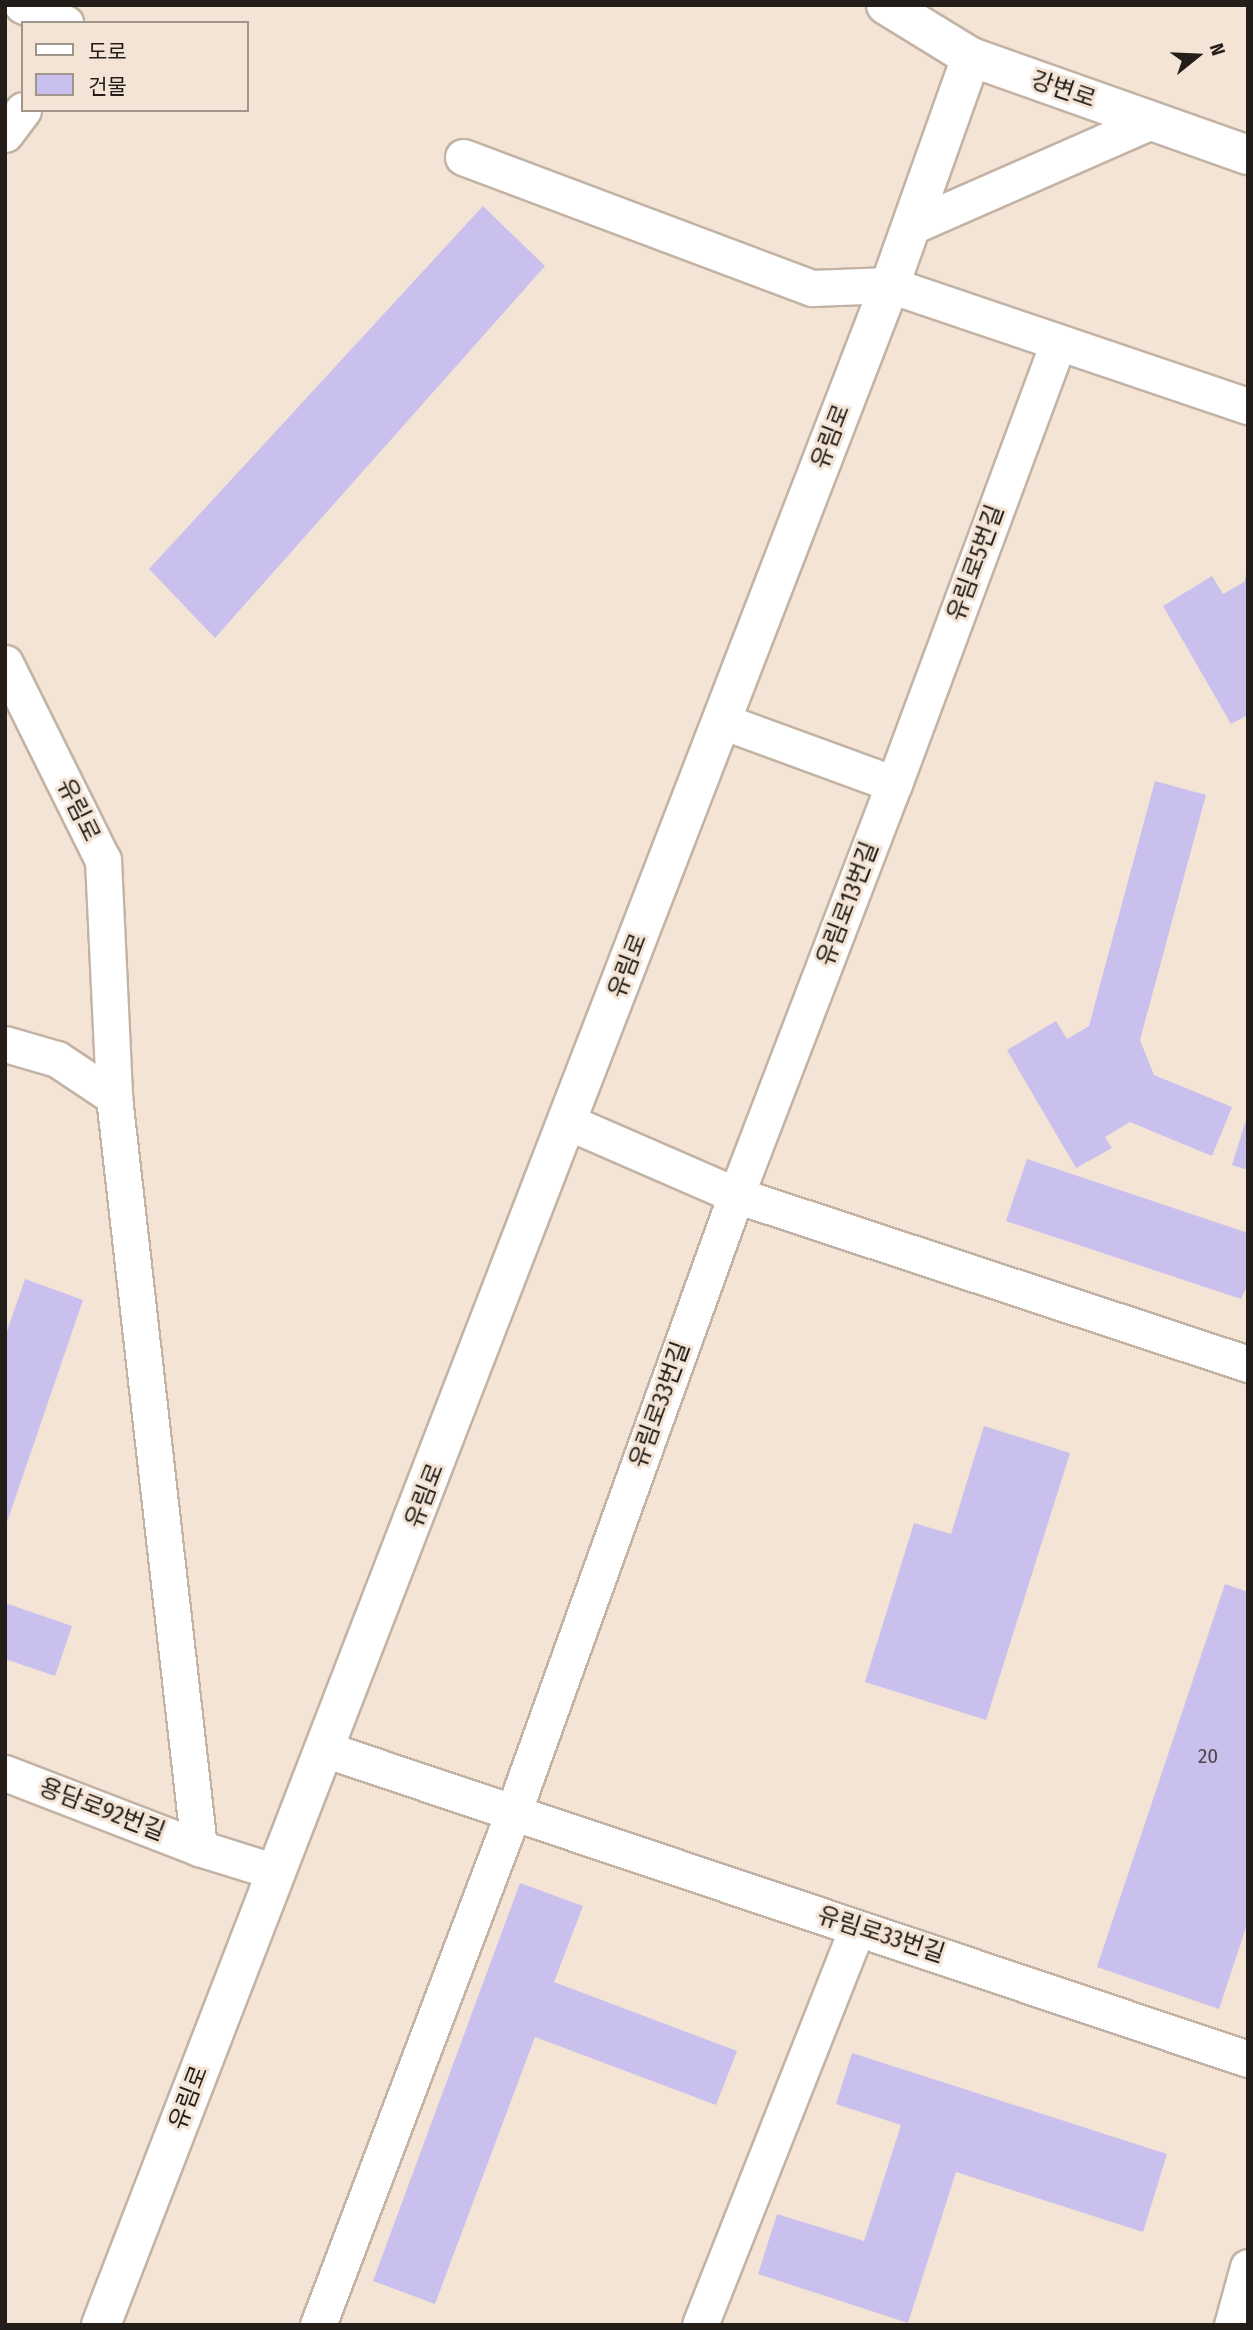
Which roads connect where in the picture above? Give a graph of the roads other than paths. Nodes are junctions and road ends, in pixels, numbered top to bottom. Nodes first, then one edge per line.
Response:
1 (22, 5) edge
2 (886, 5) edge
3 (60, 21) edge
4 (971, 57) junction
5 (22, 112) edge
6 (1151, 121) junction
7 (5, 134) edge
8 (1248, 155) edge
9 (463, 158) dead end
10 (910, 227) junction
11 (890, 285) junction
12 (1058, 342) junction
13 (1248, 406) edge
14 (5, 663) edge
15 (722, 721) junction
16 (894, 784) junction
17 (5, 1044) edge
18 (114, 1097) junction
19 (568, 1122) junction
20 (736, 1195) junction
21 (1248, 1364) edge
22 (327, 1750) junction
23 (5, 1773) edge
24 (513, 1813) junction
25 (198, 1848) junction
26 (276, 1872) junction
27 (857, 1928) junction
28 (1248, 2059) edge
29 (1248, 2267) edge
30 (101, 2325) edge
31 (318, 2325) edge
32 (700, 2325) edge
33 (1232, 2325) edge

1 - 3 street
2 - 4 street, 강변로
4 - 6 street, 강변로
4 - 10 street, 유림로
5 - 7 street
6 - 8 street, 강변로
6 - 10 street
9 - 11 street
10 - 11 street, 유림로
11 - 12 street
11 - 15 street, 유림로
12 - 13 street
12 - 16 street, 유림로5번길
14 - 18 street, 유림로
15 - 16 street
15 - 19 street, 유림로
16 - 20 street, 유림로13번길
17 - 18 street
18 - 25 street, 유림로
19 - 20 street
19 - 22 street, 유림로
20 - 21 street
20 - 24 street, 유림로33번길
22 - 24 street, 유림로33번길
22 - 26 street, 유림로
23 - 25 street, 용담로92번길
24 - 27 street, 유림로33번길
24 - 31 street
25 - 26 street
26 - 30 street, 유림로
27 - 28 street, 유림로33번길
27 - 32 street
29 - 33 street

